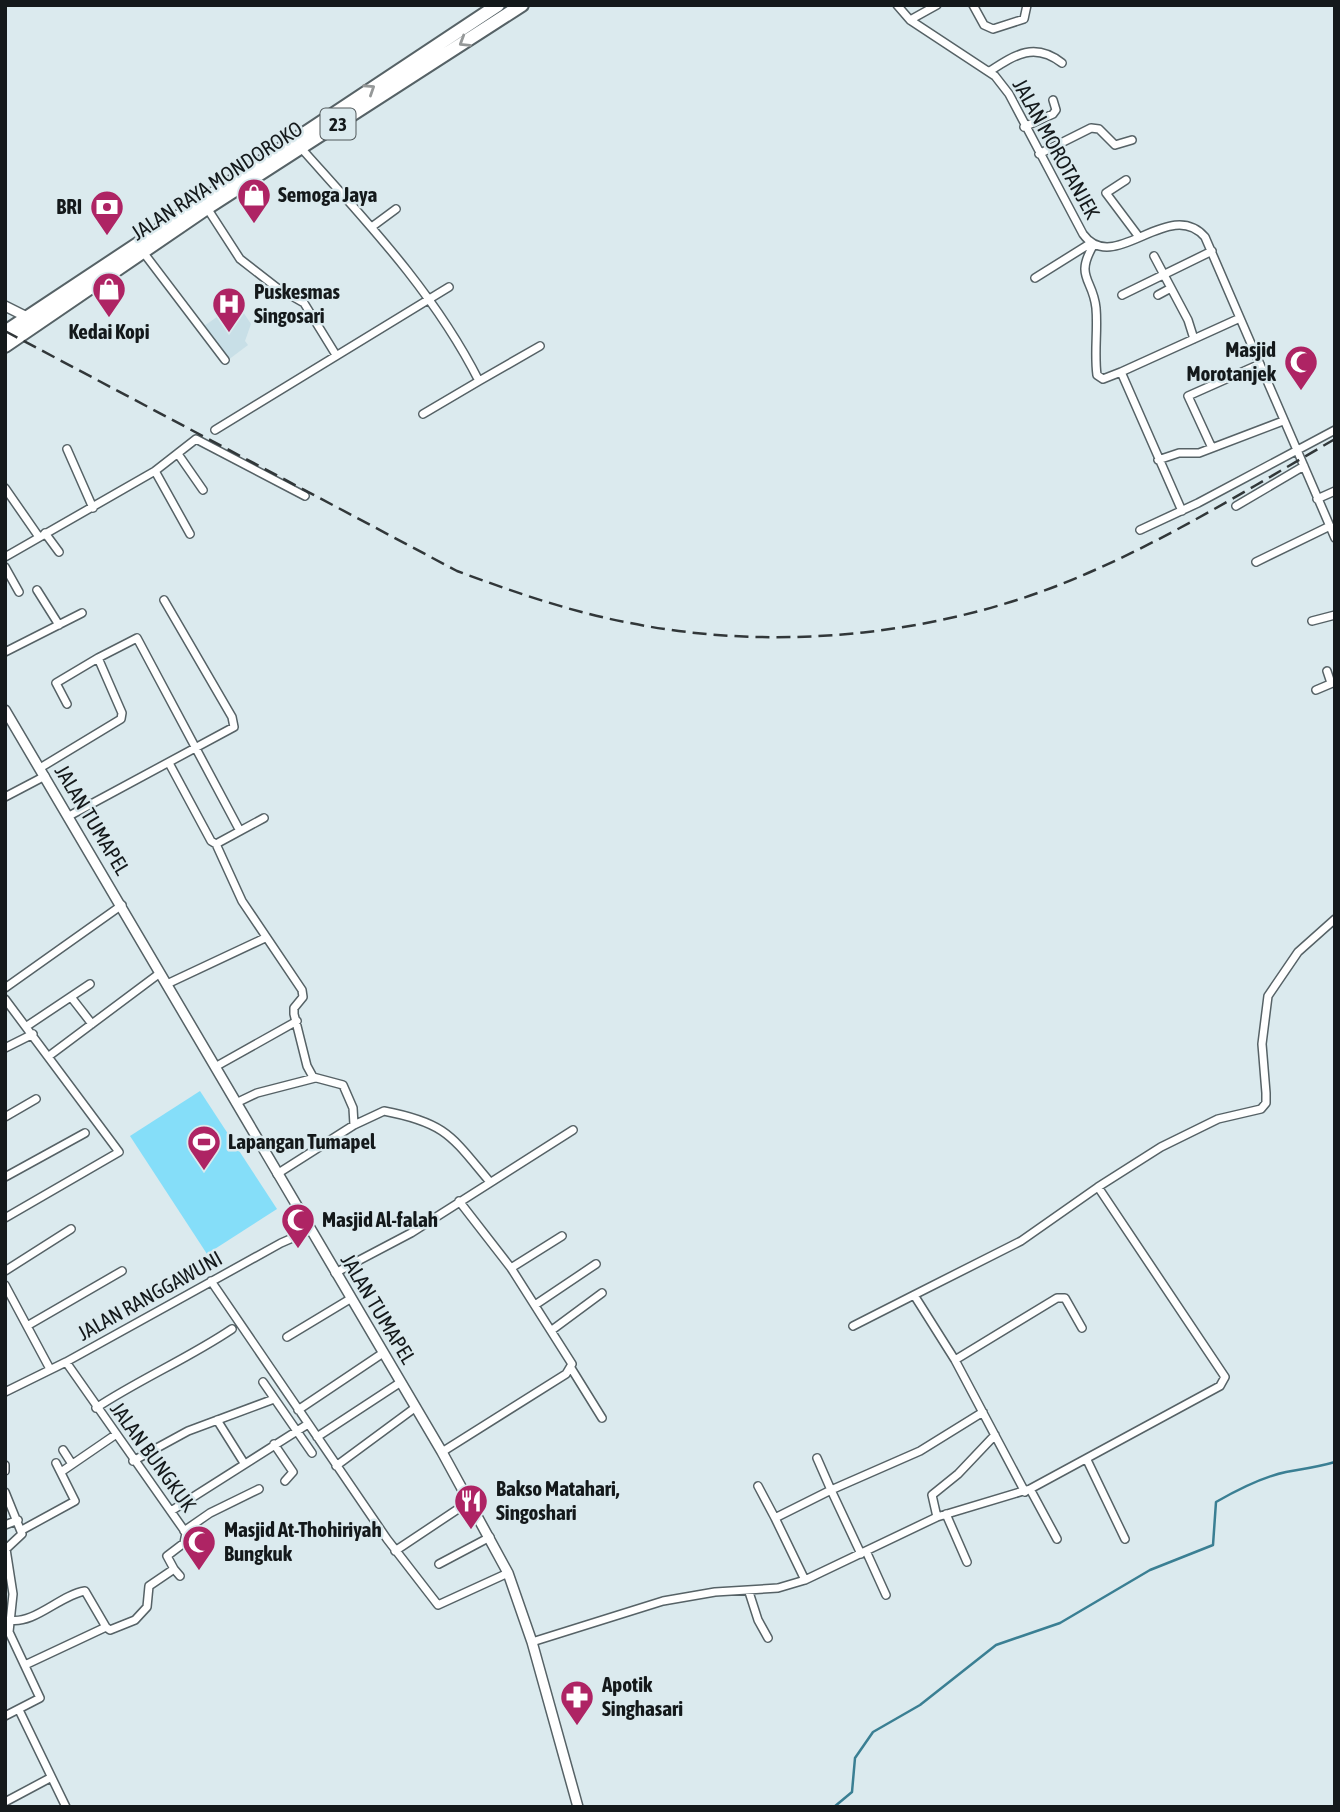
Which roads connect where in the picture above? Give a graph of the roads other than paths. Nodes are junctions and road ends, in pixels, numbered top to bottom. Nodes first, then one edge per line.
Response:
1 (498, 5) edge
2 (522, 5) edge
3 (897, 5) edge
4 (937, 5) edge
5 (973, 5) edge
6 (1027, 5) edge
7 (911, 20) junction
8 (1062, 63) dead end
9 (990, 71) junction
10 (1053, 100) dead end
11 (1024, 127) junction
12 (1132, 140) dead end
13 (301, 148) junction
14 (1039, 154) junction
15 (1126, 180) dead end
16 (207, 208) junction
17 (396, 209) dead end
18 (373, 226) junction
19 (1139, 237) junction
20 (152, 239) junction
21 (1093, 244) junction
22 (1212, 251) junction
23 (143, 252) junction
24 (1154, 256) dead end
25 (1163, 274) junction
26 (1035, 278) dead end
27 (449, 287) dead end
28 (1171, 288) junction
29 (1122, 295) dead end
30 (1158, 295) dead end
31 (430, 299) junction
32 (5, 306) edge
33 (27, 317) junction
34 (1240, 318) junction
35 (5, 332) edge
36 (1194, 339) junction
37 (5, 346) edge
38 (540, 346) dead end
39 (335, 355) junction
40 (225, 360) dead end
41 (1261, 364) junction
42 (1121, 372) junction
43 (479, 381) junction
44 (423, 414) dead end
45 (1283, 421) junction
46 (215, 430) dead end
47 (1335, 430) edge
48 (1212, 447) junction
49 (67, 449) dead end
50 (1295, 449) junction
51 (178, 454) junction
52 (1158, 460) junction
53 (1304, 466) junction
54 (155, 471) junction
55 (5, 488) edge
56 (203, 490) dead end
57 (1335, 491) edge
58 (305, 496) dead end
59 (1317, 499) junction
60 (1237, 506) dead end
61 (93, 508) junction
62 (1182, 511) junction
63 (1329, 526) junction
64 (1140, 530) dead end
65 (190, 534) dead end
66 (42, 535) junction
67 (1335, 538) edge
68 (59, 552) dead end
69 (5, 557) edge
70 (1256, 562) dead end
71 (5, 567) edge
72 (37, 590) dead end
73 (19, 592) dead end
74 (164, 600) dead end
75 (82, 613) dead end
76 (1335, 615) edge
77 (1312, 621) dead end
78 (59, 625) junction
79 (5, 652) edge
80 (98, 658) junction
81 (1327, 671) dead end
82 (1333, 682) edge
83 (1316, 690) dead end
84 (67, 704) dead end
85 (5, 710) edge
86 (197, 749) junction
87 (169, 763) junction
88 (43, 772) junction
89 (5, 797) edge
90 (69, 816) junction
91 (264, 818) dead end
92 (240, 831) junction
93 (216, 844) junction
94 (122, 905) junction
95 (1335, 919) edge
96 (265, 938) junction
97 (160, 973) junction
98 (90, 984) dead end
99 (167, 984) junction
100 (5, 988) edge
101 (71, 997) junction
102 (5, 999) edge
103 (297, 1021) junction
104 (92, 1024) junction
105 (27, 1026) junction
106 (30, 1036) junction
107 (8, 1046) edge
108 (49, 1056) junction
109 (215, 1067) junction
110 (315, 1078) junction
111 (36, 1099) dead end
112 (236, 1103) junction
113 (5, 1117) edge
114 (354, 1125) junction
115 (573, 1130) dead end
116 (85, 1133) dead end
117 (277, 1174) junction
118 (5, 1177) edge
119 (490, 1182) junction
120 (1098, 1186) junction
121 (459, 1201) junction
122 (5, 1217) edge
123 (71, 1229) dead end
124 (311, 1230) junction
125 (562, 1236) dead end
126 (596, 1264) dead end
127 (511, 1268) junction
128 (5, 1271) edge
129 (122, 1271) dead end
130 (335, 1273) junction
131 (209, 1282) junction
132 (5, 1285) edge
133 (602, 1293) dead end
134 (914, 1295) junction
135 (350, 1298) junction
136 (535, 1305) junction
137 (27, 1326) junction
138 (853, 1326) dead end
139 (1082, 1328) dead end
140 (233, 1329) dead end
141 (552, 1330) junction
142 (287, 1337) dead end
143 (383, 1353) junction
144 (955, 1360) junction
145 (66, 1362) junction
146 (571, 1368) junction
147 (50, 1369) junction
148 (263, 1382) dead end
149 (401, 1382) junction
150 (5, 1392) edge
151 (274, 1399) junction
152 (416, 1407) junction
153 (96, 1408) junction
154 (298, 1410) junction
155 (983, 1412) junction
156 (603, 1418) dead end
157 (217, 1420) junction
158 (303, 1427) junction
159 (115, 1435) junction
160 (995, 1435) junction
161 (317, 1437) junction
162 (274, 1444) junction
163 (63, 1450) dead end
164 (442, 1452) junction
165 (312, 1453) dead end
166 (817, 1458) dead end
167 (1087, 1460) junction
168 (133, 1461) junction
169 (56, 1462) dead end
170 (244, 1463) junction
171 (72, 1464) junction
172 (5, 1465) edge
173 (336, 1465) junction
174 (5, 1471) edge
175 (61, 1472) junction
176 (285, 1481) dead end
177 (758, 1486) dead end
178 (259, 1489) dead end
179 (831, 1490) junction
180 (1028, 1490) junction
181 (5, 1492) edge
182 (470, 1501) junction
183 (171, 1511) junction
184 (946, 1514) junction
185 (937, 1517) junction
186 (775, 1518) junction
187 (18, 1520) junction
188 (5, 1525) edge
189 (22, 1530) junction
190 (184, 1531) junction
191 (490, 1537) junction
192 (1057, 1539) dead end
193 (1125, 1539) dead end
194 (395, 1551) junction
195 (864, 1553) junction
196 (967, 1562) dead end
197 (439, 1564) dead end
198 (174, 1569) junction
199 (508, 1573) junction
200 (180, 1576) dead end
201 (805, 1580) junction
202 (749, 1592) junction
203 (886, 1595) dead end
204 (9, 1619) junction
205 (106, 1627) junction
206 (768, 1637) dead end
207 (532, 1642) junction
208 (26, 1665) junction
209 (19, 1710) junction
210 (5, 1716) edge
211 (50, 1778) junction
212 (5, 1802) edge
213 (576, 1802) edge
214 (66, 1807) edge

20 -> 1 highway, JALAN RAYA MONDOROKO / 23
2 -> 13 highway, JALAN RAYA MONDOROKO / 23
3 - 7 street, JALAN MOROTANJEK
4 - 7 street
5 - 6 street
7 - 9 street, JALAN MOROTANJEK
8 - 9 street
9 - 11 street, JALAN MOROTANJEK
10 - 11 street
11 - 14 street, JALAN MOROTANJEK
12 - 14 street
13 - 16 highway, JALAN RAYA MONDOROKO / 23
13 - 18 street
14 - 21 street, JALAN MOROTANJEK
15 - 19 street
16 - 20 highway, JALAN RAYA MONDOROKO / 23
16 - 39 street
17 - 18 street
18 - 31 street
19 - 21 street, JALAN MOROTANJEK
19 - 22 street, JALAN MOROTANJEK
20 - 23 highway, JALAN RAYA MONDOROKO / 23
20 - 33 highway, JALAN RAYA MONDOROKO / 23
21 - 26 street
21 - 42 street
22 - 25 street
22 - 34 street, JALAN MOROTANJEK
23 - 37 highway, JALAN RAYA MONDOROKO / 23
23 - 40 street
24 - 25 street
25 - 28 street
25 - 29 street
27 - 31 street
28 - 30 street
28 - 36 street
31 - 39 street
31 - 43 street
32 - 33 street
33 - 35 highway, JALAN RAYA MONDOROKO / 23
34 - 36 street
34 - 41 street, JALAN MOROTANJEK
36 - 42 street
38 - 43 street
39 - 46 street
41 - 45 street, JALAN MOROTANJEK
41 - 48 street
42 - 52 street
43 - 44 street
45 - 48 street
45 - 50 street, JALAN MOROTANJEK
47 - 50 street
48 - 52 street
49 - 61 street
50 - 53 street, JALAN MOROTANJEK
50 - 62 street
51 - 54 street
51 - 56 street
51 - 58 street
52 - 62 street
53 - 59 street, JALAN MOROTANJEK
53 - 60 street
54 - 61 street
54 - 65 street
55 - 66 street
57 - 59 street
59 - 63 street, JALAN MOROTANJEK
61 - 66 street
62 - 64 street
63 - 67 street, JALAN MOROTANJEK
63 - 70 street
66 - 68 street
66 - 69 street
71 - 73 street
72 - 78 street
74 - 86 street
75 - 78 street
76 - 77 street
78 - 79 street
80 - 84 street
80 - 86 street
80 - 88 street
81 - 82 street
82 - 83 street
85 - 88 street, JALAN TUMAPEL
86 - 87 street
86 - 92 street
87 - 90 street
87 - 93 street
88 - 89 street
88 - 90 street, JALAN TUMAPEL
90 - 94 street, JALAN TUMAPEL
91 - 92 street
92 - 93 street
93 - 96 street
94 - 97 street, JALAN TUMAPEL
94 - 100 street
95 - 120 street
96 - 99 street
96 - 103 street
97 - 99 street, JALAN TUMAPEL
97 - 104 street
98 - 101 street
99 - 109 street, JALAN TUMAPEL
101 - 104 street
101 - 105 street
102 - 105 street
103 - 109 street
103 - 110 street
104 - 108 street
105 - 106 street
106 - 107 street
106 - 108 street
108 - 122 street
109 - 112 street, JALAN TUMAPEL
110 - 112 street
110 - 114 street
111 - 113 street
112 - 117 street, JALAN TUMAPEL
114 - 117 street
114 - 119 street
115 - 119 street
116 - 118 street
117 - 124 street, JALAN TUMAPEL
119 - 121 street
120 - 134 street
120 - 167 street
121 - 127 street
121 - 130 street
123 - 128 street
124 - 130 street, JALAN TUMAPEL
124 - 131 street, JALAN RANGGAWUNI
125 - 127 street
126 - 136 street
127 - 136 street
129 - 137 street
130 - 135 street, JALAN TUMAPEL
131 - 145 street, JALAN RANGGAWUNI
131 - 154 street
132 - 137 street
133 - 141 street
134 - 138 street
134 - 144 street
135 - 142 street
135 - 143 street, JALAN TUMAPEL
136 - 141 street
137 - 147 street
139 - 144 street
140 - 153 street
141 - 146 street
143 - 149 street, JALAN TUMAPEL
143 - 154 street
144 - 155 street
145 - 147 street, JALAN RANGGAWUNI
145 - 153 street, JALAN BUNGKUK
146 - 156 street
146 - 164 street
147 - 150 street, JALAN RANGGAWUNI
148 - 151 street
149 - 152 street, JALAN TUMAPEL
149 - 161 street
151 - 157 street
151 - 158 street
152 - 164 street, JALAN TUMAPEL
152 - 173 street
153 - 159 street, JALAN BUNGKUK
154 - 158 street
155 - 160 street
155 - 179 street
157 - 168 street
157 - 170 street
158 - 161 street
158 - 162 street
158 - 165 street
159 - 168 street, JALAN BUNGKUK
159 - 171 street
160 - 180 street
160 - 185 street
161 - 173 street
162 - 170 street
162 - 176 street
163 - 171 street
164 - 182 street, JALAN TUMAPEL
166 - 179 street
167 - 180 street
167 - 193 street
168 - 183 street, JALAN BUNGKUK
169 - 175 street
170 - 183 street
171 - 175 street
172 - 174 street
173 - 194 street
175 - 189 street
177 - 186 street
178 - 190 street
179 - 186 street
179 - 195 street
180 - 184 street
180 - 192 street
181 - 187 street
182 - 191 street, JALAN TUMAPEL
182 - 194 street
183 - 190 street, JALAN BUNGKUK
184 - 185 street
184 - 196 street
185 - 195 street
186 - 201 street
187 - 188 street
187 - 189 street
189 - 204 street
190 - 198 street, JALAN BUNGKUK
191 - 197 street
191 - 199 street, JALAN TUMAPEL
194 - 199 street
195 - 201 street
195 - 203 street
198 - 200 street
198 - 205 street
199 - 207 street, JALAN TUMAPEL
201 - 202 street
202 - 206 street
202 - 207 street
204 - 205 street
204 - 208 street
205 - 208 street
207 - 213 street, JALAN TUMAPEL
208 - 209 street
209 - 210 street
209 - 211 street
211 - 212 street
211 - 214 street

